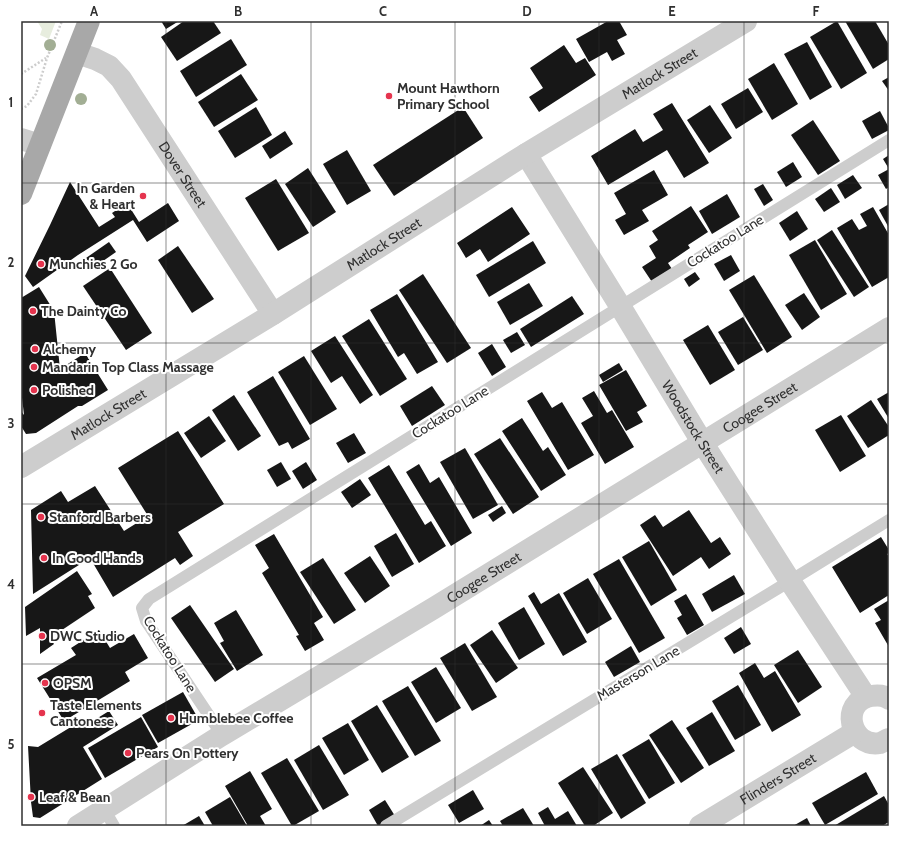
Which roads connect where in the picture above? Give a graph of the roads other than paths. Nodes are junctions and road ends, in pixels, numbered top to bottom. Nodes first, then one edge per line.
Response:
1 (89, 21) edge
2 (746, 21) edge
3 (77, 53) junction
4 (889, 140) edge
5 (31, 142) edge
6 (526, 154) junction
7 (21, 194) edge
8 (620, 306) junction
9 (273, 314) junction
10 (889, 328) edge
11 (702, 442) junction
12 (21, 467) edge
13 (889, 520) edge
14 (790, 581) junction
15 (866, 697) junction
16 (889, 699) edge
17 (855, 732) junction
18 (222, 735) junction
19 (889, 739) edge
20 (109, 818) edge
21 (78, 826) edge
22 (386, 826) edge
23 (700, 826) edge

1 - 3 main road
2 - 6 street, Matlock Street
3 - 5 main road
3 - 9 street, Dover Street
4 - 8 lane, Cockatoo Lane
5 - 7 main road
6 - 8 street, Woodstock Street
6 - 9 street, Matlock Street
8 - 11 street, Woodstock Street
8 - 18 lane, Cockatoo Lane
9 - 12 street, Matlock Street
10 - 11 street, Coogee Street
11 - 14 street, Woodstock Street
11 - 18 street, Coogee Street
13 - 14 lane, Masterson Lane
14 - 15 street, Woodstock Street
14 - 22 lane, Masterson Lane
15 - 16 street
15 - 17 street
17 - 19 street
17 - 23 street, Flinders Street
18 - 20 street, Coogee Street
20 - 21 street, Coogee Street

